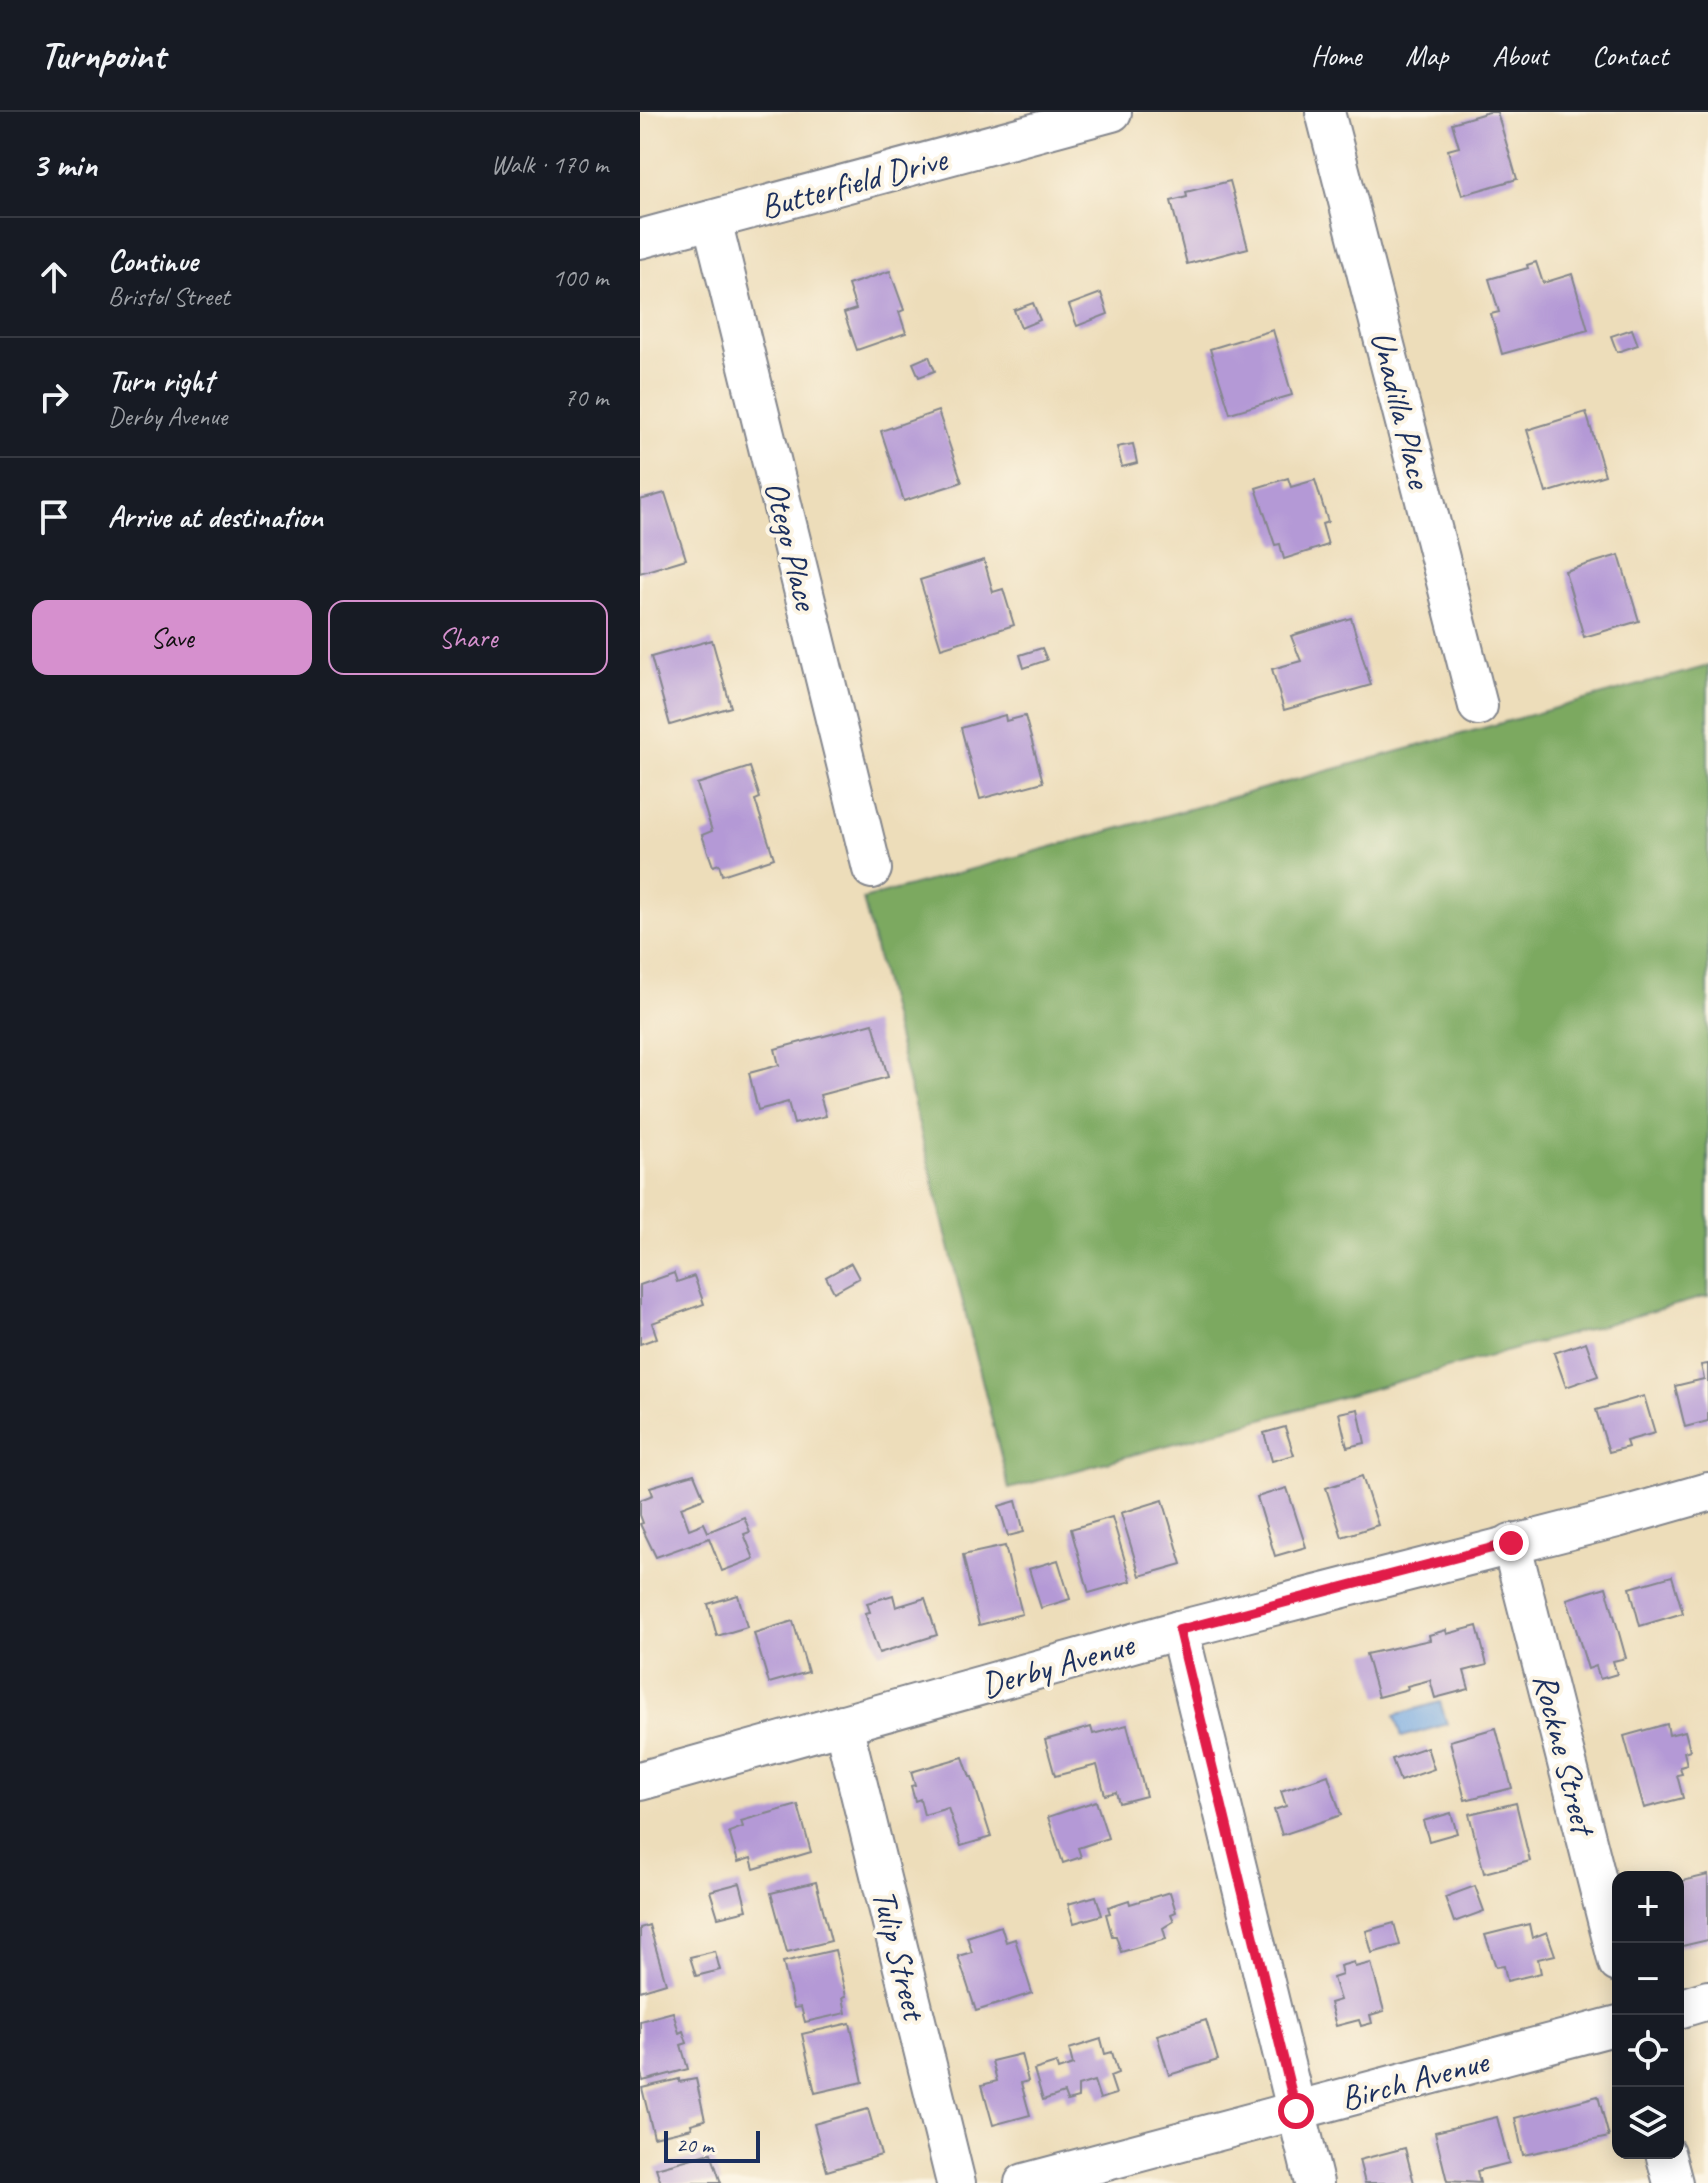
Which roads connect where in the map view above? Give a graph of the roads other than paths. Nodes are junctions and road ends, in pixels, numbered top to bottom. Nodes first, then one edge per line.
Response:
1 (1112, 112) edge
2 (1325, 112) edge
3 (712, 220) junction
4 (640, 239) edge
5 (1478, 706) dead end
6 (872, 869) dead end
7 (1708, 1492) edge
8 (1511, 1543) junction
9 (1179, 1630) junction
10 (843, 1724) junction
11 (640, 1781) edge
12 (1613, 1943) edge
13 (1708, 2000) edge
14 (1684, 2007) edge
15 (1612, 2027) edge
16 (1296, 2111) junction
17 (1667, 2159) edge
18 (956, 2183) edge
19 (1024, 2183) edge
20 (1314, 2183) edge
21 (1673, 2183) edge

1 - 3 street, Butterfield Drive
2 - 5 street, Unadilla Place
3 - 4 street, Butterfield Drive
3 - 6 street, Otego Place
7 - 8 street, Derby Avenue
8 - 9 street, Derby Avenue
8 - 12 street, Rockne Street
9 - 10 street, Derby Avenue
9 - 16 street
10 - 11 street, Derby Avenue
10 - 18 street, Tulip Street
13 - 14 street
15 - 16 street, Birch Avenue
16 - 19 street, Birch Avenue
16 - 20 street
17 - 21 street

